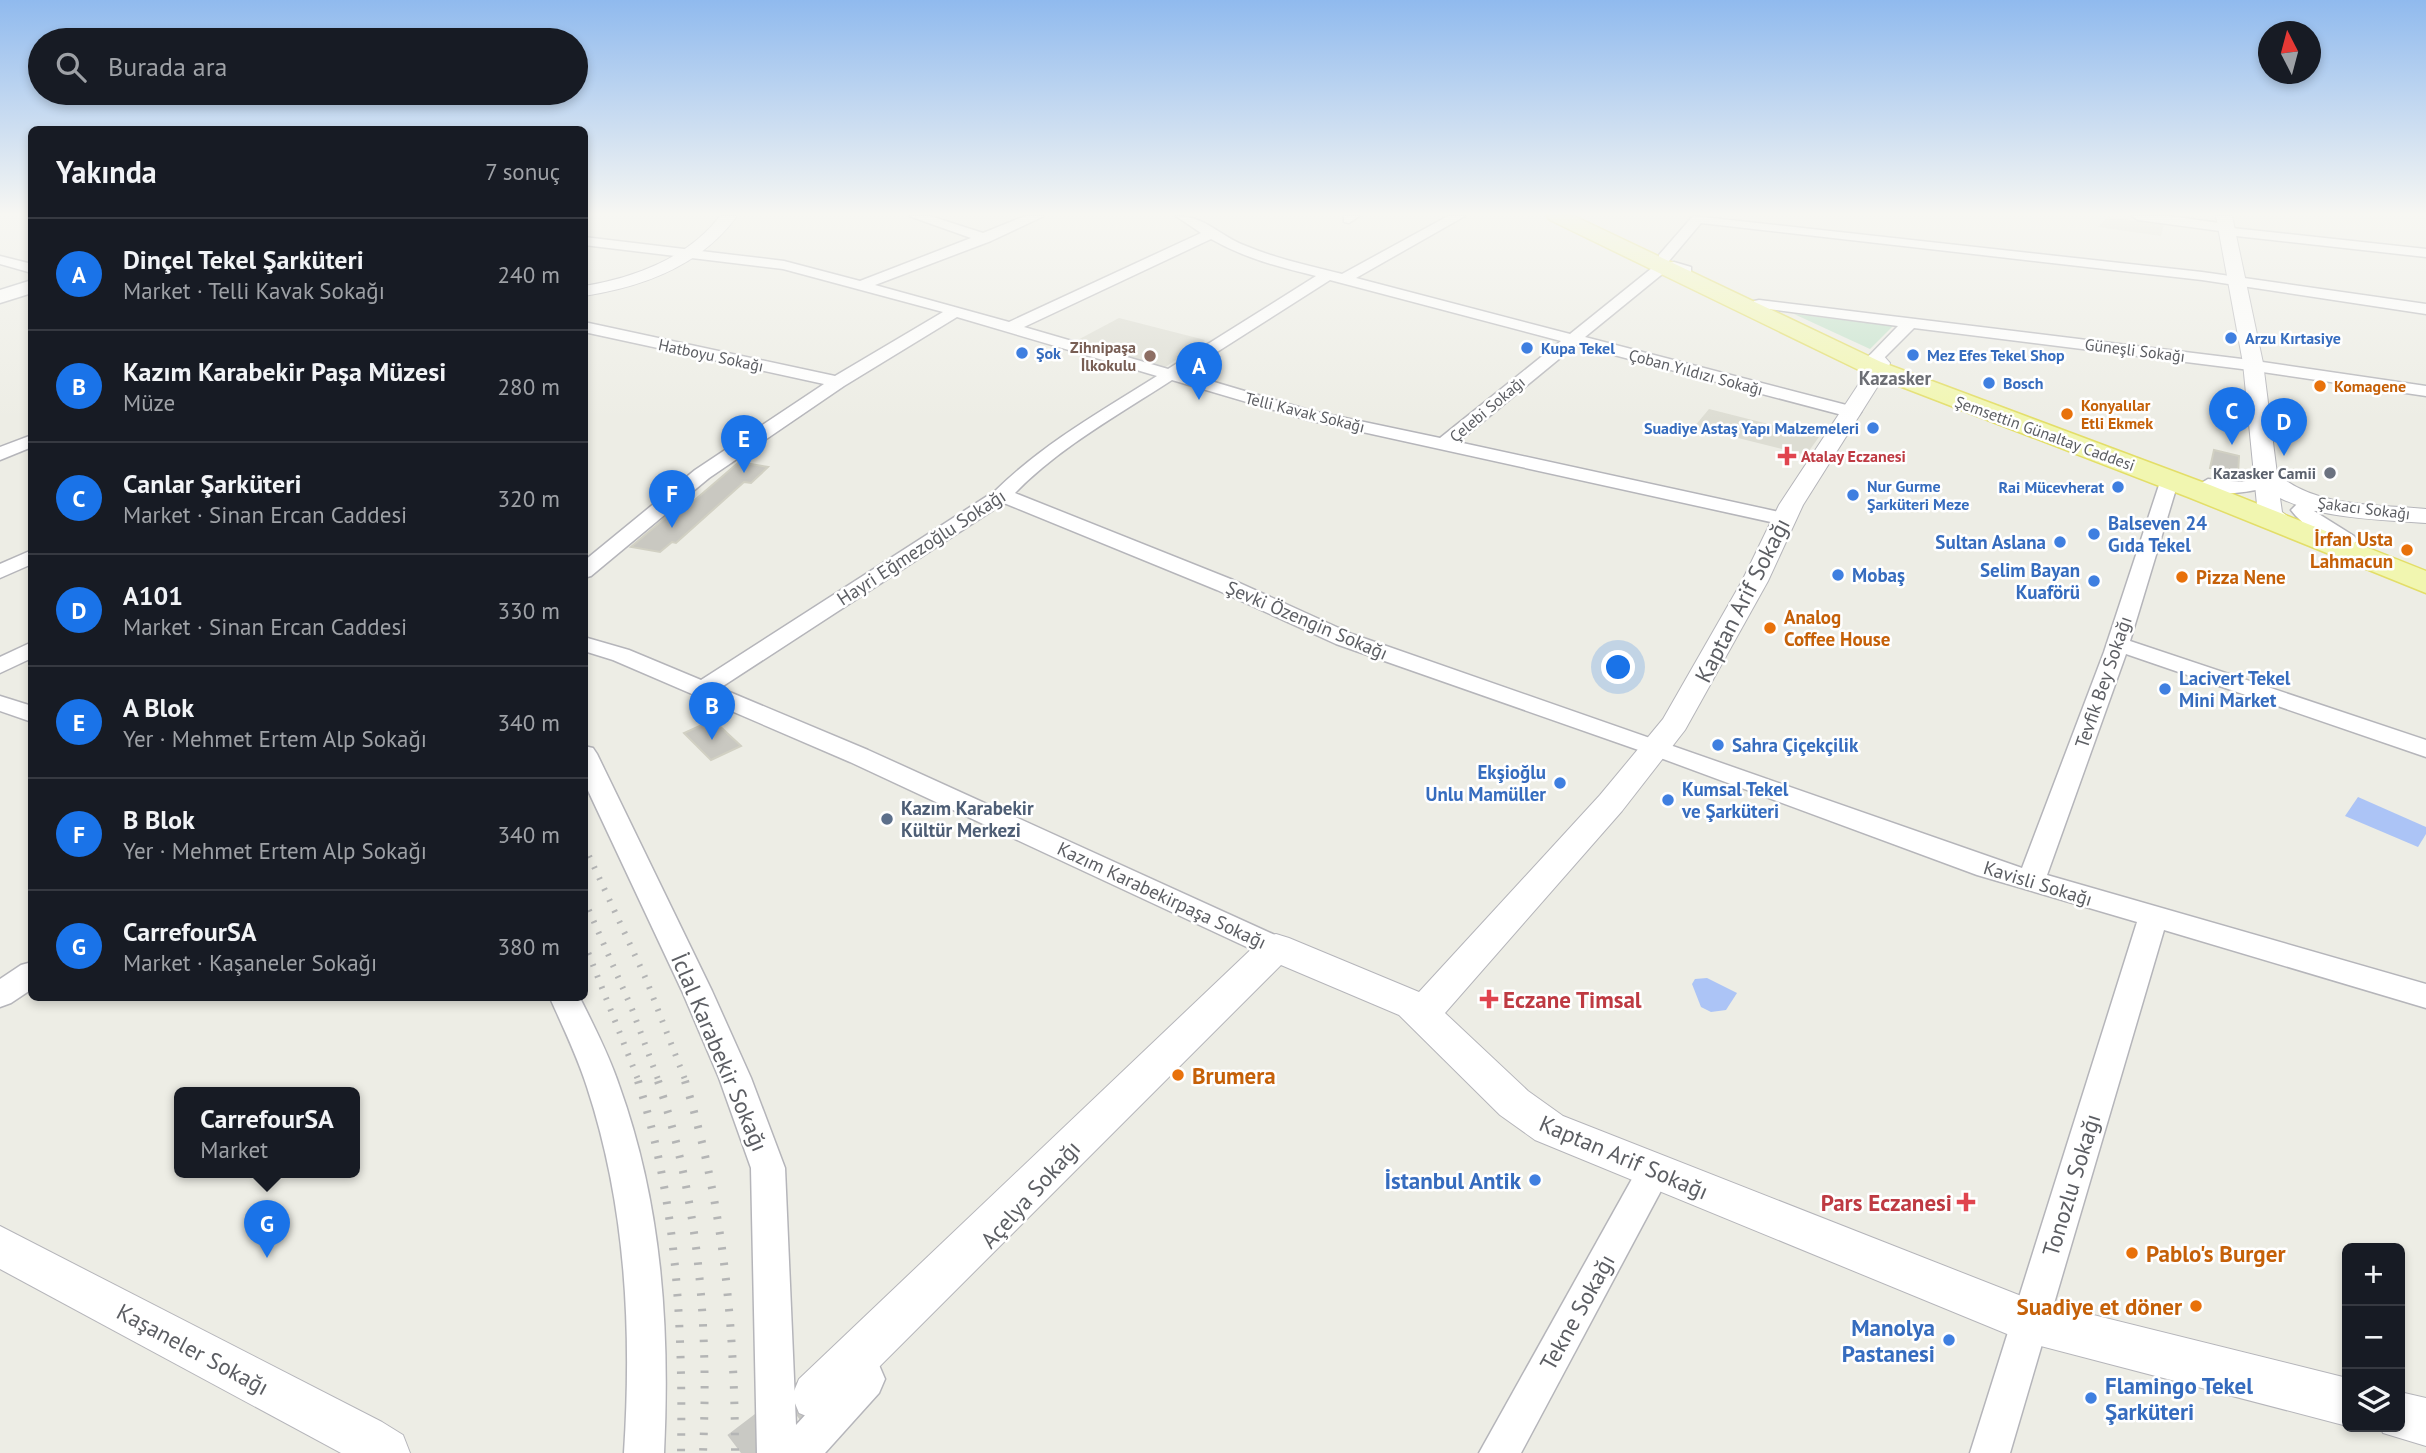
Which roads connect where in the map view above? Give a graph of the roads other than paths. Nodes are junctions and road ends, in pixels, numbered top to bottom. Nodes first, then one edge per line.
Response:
1 (2239, 283) edge
2 (618, 284) edge
3 (857, 284) edge
4 (865, 284) edge
5 (1103, 284) edge
6 (1314, 284) edge
7 (1362, 284) edge
8 (1638, 284) edge
9 (1707, 284) edge
10 (1716, 284) edge
11 (2245, 284) edge
12 (862, 285) junction
13 (28, 287) edge
14 (588, 290) edge
15 (0, 297) edge
16 (1759, 304) junction
17 (2426, 309) edge
18 (956, 311) junction
19 (1911, 322) junction
20 (1011, 327) junction
21 (588, 328) edge
22 (1571, 340) junction
23 (1876, 364) junction
24 (2253, 365) junction
25 (1169, 375) junction
26 (838, 382) junction
27 (2426, 391) edge
28 (1852, 412) junction
29 (28, 442) edge
30 (1443, 445) junction
31 (0, 454) edge
32 (2170, 480) junction
33 (1002, 495) junction
34 (2275, 500) junction
35 (2322, 505) junction
36 (2426, 516) edge
37 (1784, 519) junction
38 (2347, 540) junction
39 (28, 558) edge
40 (588, 569) edge
41 (0, 572) edge
42 (2426, 572) edge
43 (2426, 583) edge
44 (2117, 644) junction
45 (588, 645) edge
46 (28, 651) edge
47 (0, 666) edge
48 (704, 690) junction
49 (0, 703) edge
50 (28, 714) edge
51 (1657, 747) junction
52 (2426, 749) edge
53 (588, 762) edge
54 (2031, 882) junction
55 (2153, 917) junction
56 (1276, 948) junction
57 (28, 976) edge
58 (0, 995) edge
59 (2426, 996) edge
60 (566, 1001) edge
61 (1423, 1013) junction
62 (1060, 1158) junction
63 (1654, 1172) junction
64 (0, 1247) edge
65 (2029, 1321) junction
66 (816, 1396) tunnel mouth
67 (2342, 1401) edge
68 (2405, 1417) edge
69 (2426, 1422) edge
70 (385, 1453) edge
71 (644, 1453) edge
72 (777, 1453) edge
73 (798, 1453) edge
74 (1500, 1453) edge
75 (1990, 1453) edge

1 - 24 street
2 - 14 street
3 - 12 street, Telli Kavak Sokağı
4 - 12 street
5 - 20 street
6 - 25 street, Hayri Eğmezoğlu Sokağı
7 - 22 street, Çoban Yıldızı Sokağı
8 - 22 street, Çelebi Sokağı
9 - 23 main road, Şemsettin Günaltay Caddesi
10 - 16 main road, Şemsettin Günaltay Caddesi
11 - 17 street
12 - 18 street, Telli Kavak Sokağı
13 - 15 main road
16 - 19 street, Güneşli Sokağı
16 - 23 main road, Şemsettin Günaltay Caddesi
18 - 20 street, Telli Kavak Sokağı
18 - 26 street
19 - 23 street
19 - 24 street, Güneşli Sokağı
20 - 25 street, Telli Kavak Sokağı
21 - 26 street, Hatboyu Sokağı
22 - 28 street, Çoban Yıldızı Sokağı
22 - 30 street, Çelebi Sokağı
23 - 28 street, Kaptan Arif Sokağı
23 - 32 main road, Şemsettin Günaltay Caddesi
23 - 34 main road, Şemsettin Günaltay Caddesi
24 - 27 street, Güneşli Sokağı
24 - 34 street
25 - 30 street, Telli Kavak Sokağı
25 - 33 street, Hayri Eğmezoğlu Sokağı
26 - 40 street
28 - 37 street, Kaptan Arif Sokağı
29 - 31 street
30 - 37 street, Telli Kavak Sokağı
32 - 34 main road, Şemsettin Günaltay Caddesi
32 - 44 street, Tevfik Bey Sokağı
33 - 48 street, Hayri Eğmezoğlu Sokağı
33 - 51 street, Şevki Özengin Sokağı
34 - 35 street, Şakacı Sokağı
34 - 38 main road, Şemsettin Günaltay Caddesi
34 - 43 main road, Şemsettin Günaltay Caddesi
35 - 36 street, Şakacı Sokağı
35 - 38 street
37 - 51 street, Kaptan Arif Sokağı
38 - 42 main road, Şemsettin Günaltay Caddesi
39 - 41 street
44 - 52 street
44 - 54 street, Tevfik Bey Sokağı
45 - 48 street, Kazım Karabekirpaşa Sokağı
46 - 47 street
48 - 56 street, Kazım Karabekirpaşa Sokağı
49 - 50 street
51 - 54 street, Kavisli Sokağı
51 - 61 street, Kaptan Arif Sokağı
53 - 72 street, İclal Karabekir Sokağı
54 - 55 street, Kavisli Sokağı
55 - 59 street, Kavisli Sokağı
55 - 65 street, Tonozlu Sokağı
56 - 61 street
56 - 62 street, Açelya Sokağı
57 - 58 street
60 - 71 street
61 - 63 street, Kaptan Arif Sokağı
62 - 66 street
62 - 73 street, Açelya Sokağı
63 - 65 street, Kaptan Arif Sokağı
63 - 74 street, Tekne Sokağı
64 - 70 street, Kaşaneler Sokağı
65 - 67 street, Kaptan Arif Sokağı
65 - 75 street, Tonozlu Sokağı
68 - 69 street

